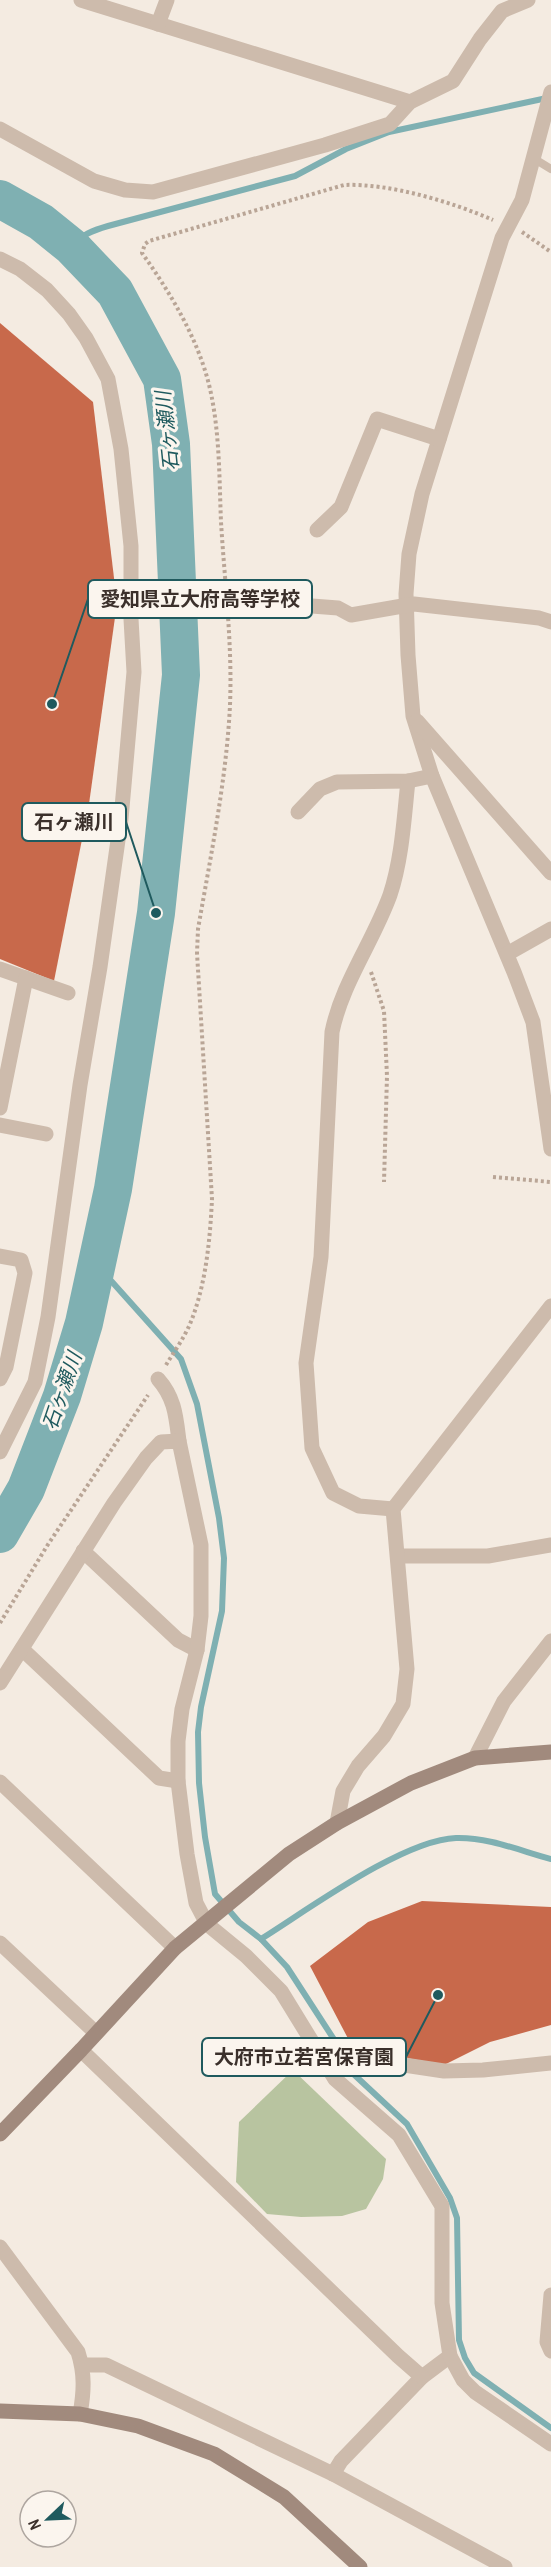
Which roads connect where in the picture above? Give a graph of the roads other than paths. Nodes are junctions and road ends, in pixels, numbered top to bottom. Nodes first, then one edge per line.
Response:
1 (81, 0) edge
2 (167, 0) edge
3 (517, 2) edge
4 (158, 24) junction
5 (551, 92) edge
6 (410, 102) junction
7 (549, 107) edge
8 (0, 129) edge
9 (533, 158) junction
10 (551, 169) edge
11 (0, 259) edge
12 (439, 439) junction
13 (317, 531) dead end
14 (407, 605) junction
15 (312, 606) dead end
16 (551, 622) edge
17 (413, 716) junction
18 (432, 776) junction
19 (408, 781) junction
20 (298, 812) dead end
21 (551, 873) edge
22 (551, 929) edge
23 (507, 954) junction
24 (0, 969) edge
25 (26, 978) junction
26 (68, 993) dead end
27 (546, 1081) edge
28 (0, 1108) edge
29 (0, 1125) edge
30 (46, 1134) dead end
31 (551, 1149) edge
32 (0, 1256) edge
33 (551, 1306) edge
34 (2, 1371) edge
35 (158, 1379) road end
36 (179, 1441) junction
37 (0, 1452) edge
38 (393, 1509) junction
39 (551, 1545) edge
40 (83, 1551) junction
41 (398, 1556) junction
42 (551, 1641) edge
43 (22, 1649) junction
44 (197, 1650) junction
45 (0, 1683) edge
46 (551, 1752) edge
47 (476, 1758) junction
48 (178, 1781) junction
49 (0, 1782) edge
50 (337, 1823) junction
51 (212, 1920) junction
52 (0, 1943) edge
53 (175, 1948) junction
54 (96, 2033) junction
55 (81, 2050) junction
56 (551, 2063) edge
57 (325, 2064) junction
58 (2, 2128) edge
59 (0, 2247) edge
60 (551, 2295) edge
61 (551, 2351) edge
62 (450, 2356) junction
63 (82, 2365) junction
64 (422, 2377) junction
65 (0, 2411) edge
66 (80, 2414) junction
67 (551, 2444) edge
68 (333, 2474) junction
69 (360, 2567) edge
70 (505, 2567) edge

1 - 4 street
2 - 4 street
3 - 6 street
4 - 6 street
5 - 7 street
6 - 8 street
7 - 9 street
9 - 10 lane
9 - 12 street
11 - 37 street
12 - 13 street
12 - 14 street
14 - 15 street
14 - 16 street
14 - 17 street
17 - 18 street
17 - 21 street
18 - 19 street
18 - 23 street
19 - 20 street
19 - 38 street
22 - 23 street
23 - 27 street
24 - 25 street
25 - 26 street
25 - 28 street
27 - 31 street
29 - 30 street
32 - 34 street
33 - 38 street
35 - 36 street
36 - 40 street
36 - 44 street
38 - 41 street
39 - 41 street
40 - 43 street
40 - 44 street
41 - 50 street
42 - 47 street
43 - 45 street
43 - 48 street
44 - 48 street
46 - 47 street
47 - 50 street
48 - 51 street
49 - 53 street
50 - 51 street
51 - 53 street
51 - 57 street
52 - 54 street
53 - 54 street
54 - 55 street
55 - 58 street
55 - 64 street
56 - 57 street
57 - 62 street
59 - 63 street
60 - 61 street
62 - 64 street
62 - 67 street
63 - 66 street
63 - 68 street
64 - 68 street
65 - 66 street
66 - 69 street
68 - 70 street

